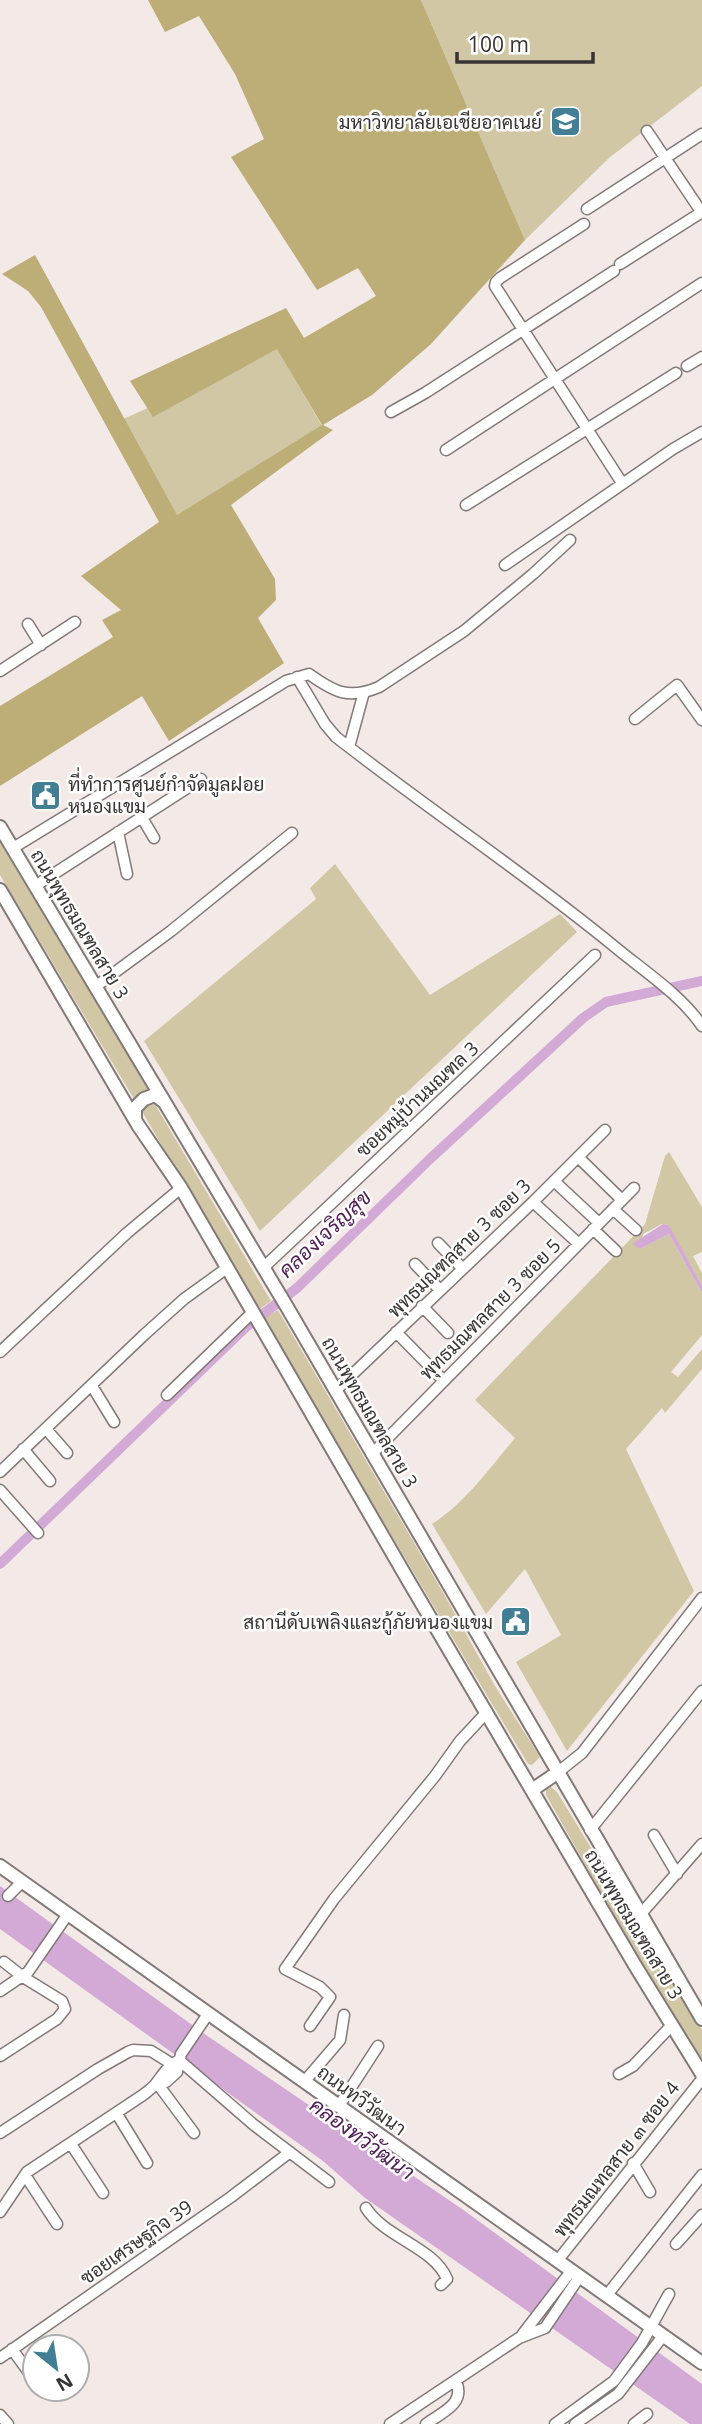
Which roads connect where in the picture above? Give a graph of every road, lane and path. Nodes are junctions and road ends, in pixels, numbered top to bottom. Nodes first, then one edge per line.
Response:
1 (647, 131) dead end
2 (702, 134) edge
3 (666, 157) junction
4 (587, 209) dead end
5 (702, 212) edge
6 (584, 224) dead end
7 (702, 283) edge
8 (523, 328) junction
9 (702, 357) edge
10 (687, 366) dead end
11 (676, 373) dead end
12 (555, 380) junction
13 (391, 412) dead end
14 (587, 429) junction
15 (702, 432) edge
16 (446, 450) dead end
17 (622, 483) junction
18 (466, 505) dead end
19 (570, 540) dead end
20 (505, 565) dead end
21 (75, 622) dead end
22 (28, 624) dead end
23 (41, 645) junction
24 (0, 671) edge
25 (297, 677) junction
26 (364, 692) junction
27 (635, 719) dead end
28 (702, 720) edge
29 (349, 747) junction
30 (201, 779) dead end
31 (141, 816) junction
32 (0, 827) edge
33 (118, 832) junction
34 (292, 833) dead end
35 (154, 838) dead end
36 (13, 848) junction
37 (127, 874) dead end
38 (36, 886) junction
39 (0, 890) edge
40 (595, 956) dead end
41 (95, 987) junction
42 (702, 1026) edge
43 (163, 1101) junction
44 (135, 1118) junction
45 (605, 1130) dead end
46 (578, 1157) junction
47 (554, 1181) junction
48 (181, 1188) junction
49 (634, 1188) dead end
50 (622, 1200) junction
51 (533, 1202) junction
52 (613, 1209) junction
53 (596, 1226) junction
54 (636, 1230) dead end
55 (438, 1243) dead end
56 (579, 1244) junction
57 (616, 1251) dead end
58 (415, 1264) dead end
59 (227, 1268) junction
60 (263, 1268) junction
61 (462, 1268) junction
62 (440, 1290) junction
63 (422, 1306) junction
64 (255, 1318) junction
65 (396, 1332) junction
66 (448, 1334) dead end
67 (0, 1352) edge
68 (444, 1381) junction
69 (92, 1386) junction
70 (335, 1391) junction
71 (167, 1395) dead end
72 (114, 1422) dead end
73 (46, 1429) junction
74 (23, 1449) junction
75 (67, 1454) dead end
76 (372, 1454) junction
77 (0, 1472) edge
78 (50, 1481) dead end
79 (0, 1490) edge
80 (35, 1529) dead end
81 (702, 1598) edge
82 (702, 1691) edge
83 (486, 1712) junction
84 (557, 1773) junction
85 (532, 1790) junction
86 (590, 1830) junction
87 (654, 1835) dead end
88 (702, 1843) edge
89 (0, 1866) edge
90 (677, 1874) junction
91 (22, 1882) junction
92 (8, 1896) dead end
93 (68, 1914) junction
94 (640, 1915) junction
95 (4, 1962) dead end
96 (23, 1978) junction
97 (0, 1991) edge
98 (208, 2014) junction
99 (344, 2015) dead end
100 (702, 2019) edge
101 (672, 2025) junction
102 (310, 2026) dead end
103 (379, 2046) dead end
104 (0, 2056) edge
105 (178, 2060) junction
106 (619, 2074) dead end
107 (702, 2077) edge
108 (304, 2082) junction
109 (157, 2083) junction
110 (340, 2106) junction
111 (117, 2114) junction
112 (0, 2133) edge
113 (194, 2133) dead end
114 (71, 2144) junction
115 (290, 2152) junction
116 (147, 2163) dead end
117 (633, 2163) junction
118 (25, 2175) junction
119 (702, 2175) edge
120 (329, 2182) dead end
121 (650, 2192) dead end
122 (103, 2193) dead end
123 (366, 2208) dead end
124 (0, 2212) edge
125 (702, 2215) edge
126 (57, 2224) dead end
127 (676, 2244) dead end
128 (558, 2260) junction
129 (572, 2278) junction
130 (441, 2285) dead end
131 (669, 2294) dead end
132 (607, 2295) junction
133 (651, 2327) junction
134 (663, 2336) junction
135 (519, 2338) junction
136 (12, 2349) junction
137 (0, 2358) edge
138 (21, 2362) edge
139 (702, 2363) edge
140 (456, 2381) junction
141 (605, 2396) junction
142 (647, 2414) dead end
143 (0, 2415) edge
144 (8, 2424) edge
145 (390, 2424) edge
146 (426, 2424) edge
147 (555, 2424) edge
148 (575, 2424) edge
149 (634, 2424) edge

1 - 3 street
2 - 3 street
3 - 4 street
3 - 5 street
5 - 8 street
6 - 8 street
7 - 12 street
8 - 12 street
8 - 13 street
9 - 10 street
11 - 14 street
12 - 14 street
12 - 16 street
14 - 17 street
14 - 18 street
15 - 17 street
17 - 20 street
19 - 26 street
21 - 23 street
22 - 23 street
23 - 24 street
25 - 26 street
25 - 29 street
25 - 36 street
26 - 29 street
27 - 28 street
29 - 42 street
30 - 31 street
31 - 33 street
31 - 35 street
32 - 36 main road, ถนนพุทธมณฑลสาย 3
33 - 37 street
33 - 38 street
34 - 41 street
36 - 38 main road, ถนนพุทธมณฑลสาย 3
38 - 41 main road, ถนนพุทธมณฑลสาย 3
39 - 44 main road, ถนนพุทธมณฑลสาย 3
40 - 60 street, ซอยหมู่บ้านมณฑล 3
41 - 43 main road, ถนนพุทธมณฑลสาย 3
43 - 44 main road
43 - 60 main road, ถนนพุทธมณฑลสาย 3
44 - 48 main road, ถนนพุทธมณฑลสาย 3
45 - 46 street, พุทธมณฑลสาย 3 ซอย 3
46 - 47 street, พุทธมณฑลสาย 3 ซอย 3
46 - 50 street
47 - 51 street, พุทธมณฑลสาย 3 ซอย 3
47 - 53 street
48 - 59 main road, ถนนพุทธมณฑลสาย 3
48 - 67 street
49 - 50 street, พุทธมณฑลสาย 3 ซอย 5
50 - 52 street, พุทธมณฑลสาย 3 ซอย 5
51 - 56 street
51 - 61 street, พุทธมณฑลสาย 3 ซอย 3
52 - 53 street, พุทธมณฑลสาย 3 ซอย 5
52 - 54 street
53 - 56 street, พุทธมณฑลสาย 3 ซอย 5
53 - 57 street
55 - 61 street
56 - 68 street, พุทธมณฑลสาย 3 ซอย 5
58 - 62 street
59 - 64 main road, ถนนพุทธมณฑลสาย 3
59 - 69 street
60 - 70 main road, ถนนพุทธมณฑลสาย 3
61 - 62 street, พุทธมณฑลสาย 3 ซอย 3
62 - 63 street, พุทธมณฑลสาย 3 ซอย 3
63 - 65 street, พุทธมณฑลสาย 3 ซอย 3
63 - 66 street
64 - 71 street
64 - 83 main road, ถนนพุทธมณฑลสาย 3
65 - 68 street
65 - 70 street, พุทธมณฑลสาย 3 ซอย 3
68 - 76 street, พุทธมณฑลสาย 3 ซอย 5
69 - 72 street
69 - 73 street
70 - 76 main road, ถนนพุทธมณฑลสาย 3
73 - 74 street
73 - 75 street
74 - 77 street
74 - 78 street
76 - 84 main road, ถนนพุทธมณฑลสาย 3
79 - 80 street
81 - 84 street
82 - 86 street
83 - 85 main road, ถนนพุทธมณฑลสาย 3
83 - 102 street
84 - 85 main road
84 - 86 main road, ถนนพุทธมณฑลสาย 3
85 - 101 main road, ถนนพุทธมณฑลสาย 3
86 - 94 main road, ถนนพุทธมณฑลสาย 3
87 - 90 street
88 - 90 street
89 - 91 main road, ถนนทวีวัฒนา
90 - 94 street
91 - 92 street
91 - 93 main road, ถนนทวีวัฒนา
93 - 96 street
93 - 98 main road, ถนนทวีวัฒนา
94 - 100 main road, ถนนพุทธมณฑลสาย 3
95 - 96 street
96 - 97 street
96 - 104 street
98 - 105 street
98 - 108 main road, ถนนทวีวัฒนา
99 - 108 street
101 - 106 street
101 - 107 main road, ถนนพุทธมณฑลสาย 3
103 - 110 street
105 - 109 street
105 - 112 street
105 - 115 street
107 - 117 street, พุทธมณทลสาย ๓ ซอย 4
108 - 110 main road, ถนนทวีวัฒนา
109 - 111 street
109 - 113 street
110 - 128 main road, ถนนทวีวัฒนา
111 - 114 street
111 - 116 street
114 - 118 street
114 - 122 street
115 - 120 street
115 - 136 street, ซอยเศรษฐกิจ 39
117 - 121 street
117 - 128 street, พุทธมณทลสาย ๓ ซอย 4
118 - 124 street
118 - 126 street
119 - 132 street
123 - 130 street
125 - 127 street
128 - 129 main road, ถนนทวีวัฒนา
129 - 132 main road, ถนนทวีวัฒนา
129 - 135 street
129 - 135 street
131 - 133 street
132 - 133 main road, ถนนทวีวัฒนา
133 - 134 main road, ถนนทวีวัฒนา
133 - 141 street
134 - 139 main road, ถนนทวีวัฒนา
134 - 141 street
135 - 140 street
136 - 137 street, ซอยเศรษฐกิจ 39
136 - 138 street
140 - 145 street
140 - 146 street
141 - 147 street
141 - 148 street
142 - 149 street
143 - 144 street

